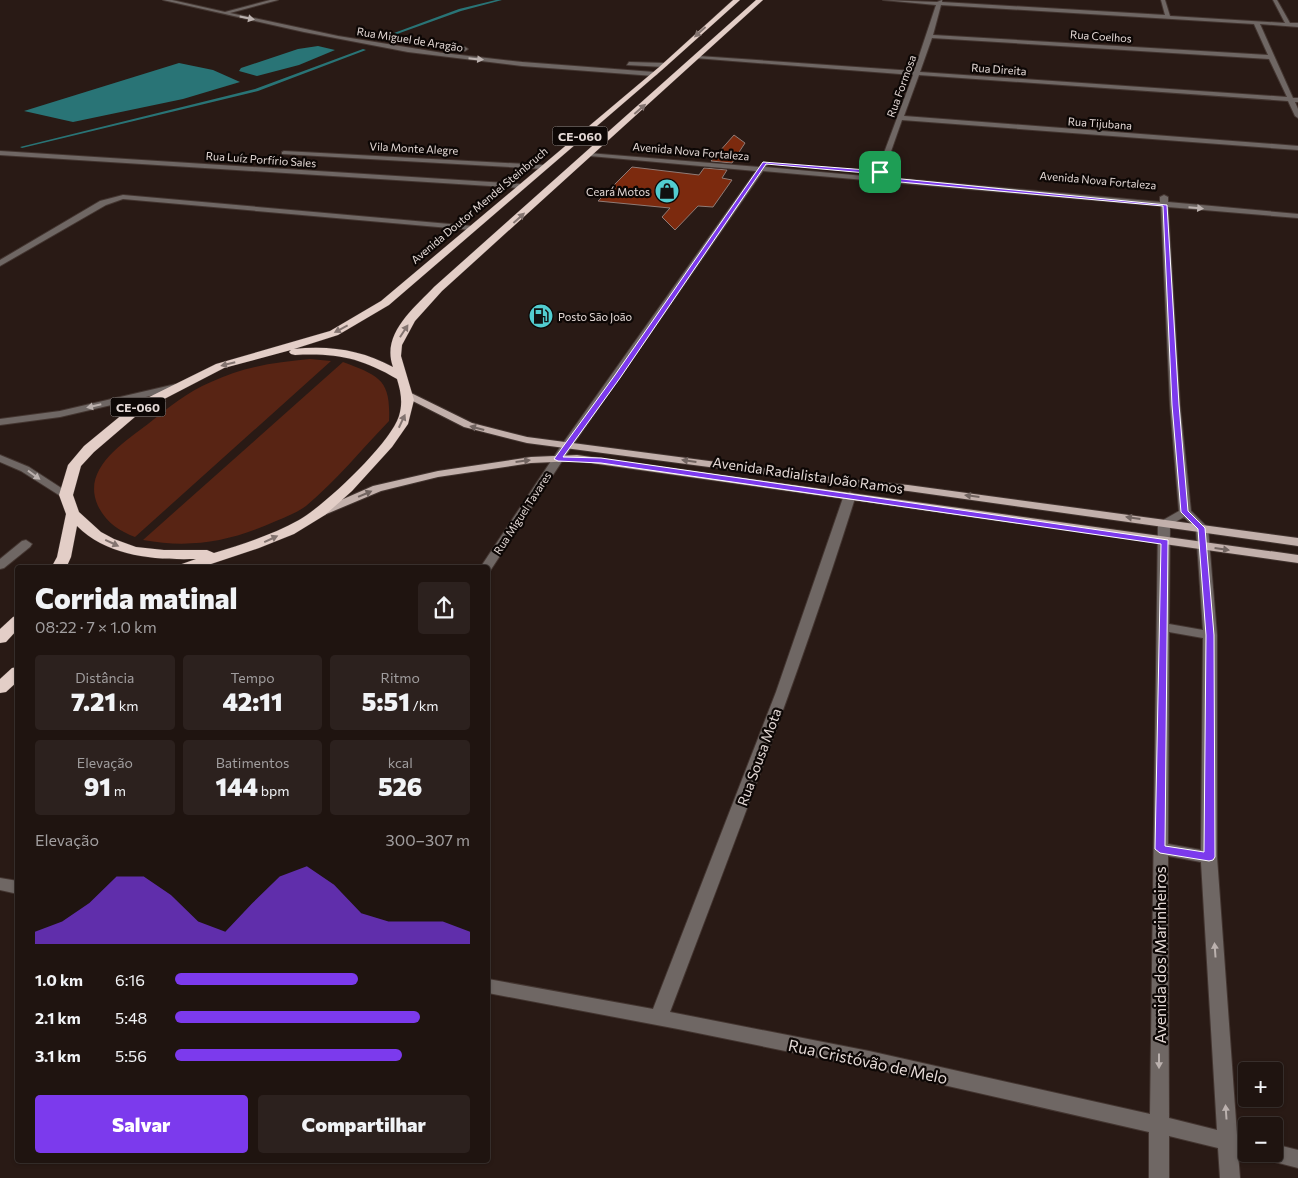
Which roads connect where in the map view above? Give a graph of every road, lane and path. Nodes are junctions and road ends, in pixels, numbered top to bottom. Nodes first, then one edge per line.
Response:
1 (28, 0) edge
2 (38, 0) edge
3 (166, 0) edge
4 (276, 0) edge
5 (737, 0) edge
6 (760, 0) edge
7 (886, 0) edge
8 (1163, 0) edge
9 (1275, 0) edge
10 (940, 2) edge
11 (222, 4) dead end
12 (241, 8) junction
13 (260, 12) dead end
14 (222, 13) junction
15 (1168, 17) junction
16 (1256, 22) junction
17 (1288, 24) junction
18 (1298, 24) edge
19 (364, 35) dead end
20 (930, 36) junction
21 (350, 40) junction
22 (412, 42) dead end
23 (468, 50) dead end
24 (1272, 57) junction
25 (698, 58) junction
26 (624, 64) dead end
27 (664, 65) junction
28 (915, 73) junction
29 (654, 74) junction
30 (1290, 99) junction
31 (1298, 100) edge
32 (1298, 116) edge
33 (900, 118) junction
34 (1298, 148) edge
35 (593, 150) junction
36 (0, 153) edge
37 (284, 154) dead end
38 (762, 166) junction
39 (543, 167) junction
40 (879, 175) junction
41 (521, 186) junction
42 (1164, 201) junction
43 (1298, 208) edge
44 (1298, 216) edge
45 (472, 228) junction
46 (0, 263) edge
47 (262, 355) junction
48 (402, 377) junction
49 (176, 388) junction
50 (407, 394) junction
51 (0, 422) edge
52 (566, 445) junction
53 (0, 458) edge
54 (558, 459) junction
55 (66, 495) junction
56 (850, 495) junction
57 (1185, 512) junction
58 (320, 513) junction
59 (73, 514) junction
60 (1164, 523) junction
61 (1202, 528) junction
62 (1165, 542) junction
63 (1298, 542) edge
64 (26, 544) dead end
65 (1203, 546) junction
66 (224, 553) junction
67 (1298, 560) edge
68 (0, 565) edge
69 (60, 565) edge
70 (192, 565) edge
71 (488, 565) edge
72 (15, 623) edge
73 (1162, 627) junction
74 (1210, 635) junction
75 (0, 638) edge
76 (15, 675) edge
77 (0, 688) edge
78 (1160, 849) junction
79 (1209, 857) junction
80 (0, 884) edge
81 (15, 887) edge
82 (490, 986) edge
83 (659, 1016) junction
84 (1158, 1124) junction
85 (1228, 1142) junction
86 (1238, 1144) edge
87 (1283, 1155) edge
88 (1298, 1159) edge
89 (1159, 1178) edge
90 (1230, 1178) edge

1 - 2 street
3 - 14 street, Rua Miguel de Aragão
4 - 12 street
5 -> 27 highway, Avenida Doutor Mendel Steinbruch / CE-060
6 - 25 highway, CE-060
7 - 10 street
8 - 15 street
9 - 17 street
10 - 15 street
10 - 20 street, Rua Formosa
11 - 12 street
12 - 13 street
12 - 14 street
14 -> 21 street, Rua Miguel de Aragão
15 - 16 street
16 - 17 street
16 - 24 street
17 - 18 street
19 - 21 street
20 - 24 street, Rua Coelhos
20 - 28 street, Rua Formosa
21 -> 29 street, Rua Miguel de Aragão
22 - 23 street, Rua Miguel de Aragão
24 - 30 street
25 - 28 street, Rua Direita
35 -> 25 highway, CE-060
26 - 27 street
27 - 29 highway, Avenida Doutor Mendel Steinbruch / CE-060
28 - 30 street, Rua Direita
28 - 33 street, Rua Formosa
29 - 39 highway, Avenida Doutor Mendel Steinbruch / CE-060
30 - 31 street, Rua Direita
30 - 32 street
33 - 34 street, Rua Tijubana
33 - 40 street, Rua Formosa
35 - 38 street, Avenida Nova Fortaleza
48 -> 35 highway, CE-060
36 - 41 street, Rua Luíz Porfírio Sales
37 - 39 street, Vila Monte Alegre
38 - 40 street, Avenida Nova Fortaleza
38 - 52 street, Rua Miguel Tavares
39 - 41 highway, Avenida Doutor Mendel Steinbruch / CE-060
40 - 42 street, Avenida Nova Fortaleza
41 - 45 highway, Avenida Doutor Mendel Steinbruch / CE-060
42 - 43 street, Avenida Nova Fortaleza
42 -> 44 street, Avenida Nova Fortaleza
42 - 57 street
45 - 46 street
45 -> 47 highway, Avenida Doutor Mendel Steinbruch / CE-060
47 - 48 highway
47 -> 49 highway, CE-060
48 - 50 highway, CE-060
49 -> 51 street
49 - 55 highway, CE-060
52 -> 50 main road, Avenida Radialista João Ramos
58 -> 50 highway, CE-060
52 - 54 street, Rua Miguel Tavares
60 -> 52 main road, Avenida Radialista João Ramos
53 -> 55 street
54 - 56 main road, Avenida Radialista João Ramos
58 -> 54 main road, Avenida Radialista João Ramos
54 - 71 street, Rua Miguel Tavares
55 - 59 highway
56 - 62 main road, Avenida Radialista João Ramos
56 - 83 street, Rua Sousa Mota
57 - 60 street
57 - 61 street
66 -> 58 highway, CE-060
59 -> 66 highway
59 - 69 highway
60 - 61 main road, Avenida Radialista João Ramos
60 - 62 street, Avenida dos Marinheiros
61 - 63 main road, Avenida Radialista João Ramos
61 - 65 street
62 - 65 main road, Avenida Radialista João Ramos
62 - 73 street, Avenida dos Marinheiros
64 - 68 street
65 -> 67 main road, Avenida Radialista João Ramos
65 - 74 street
66 - 70 highway, CE-060
72 - 75 highway
73 - 74 street
73 - 78 street, Avenida dos Marinheiros
74 - 79 street
76 - 77 highway
78 - 79 street
78 -> 84 street, Avenida dos Marinheiros
85 -> 79 street
80 - 81 street
82 - 83 street, Rua Cristóvão de Melo
83 - 84 street, Rua Cristóvão de Melo
84 - 85 street, Rua Cristóvão de Melo
84 - 89 street, Avenida dos Marinheiros
85 - 86 street, Rua Cristóvão de Melo
85 - 90 street
87 - 88 street

